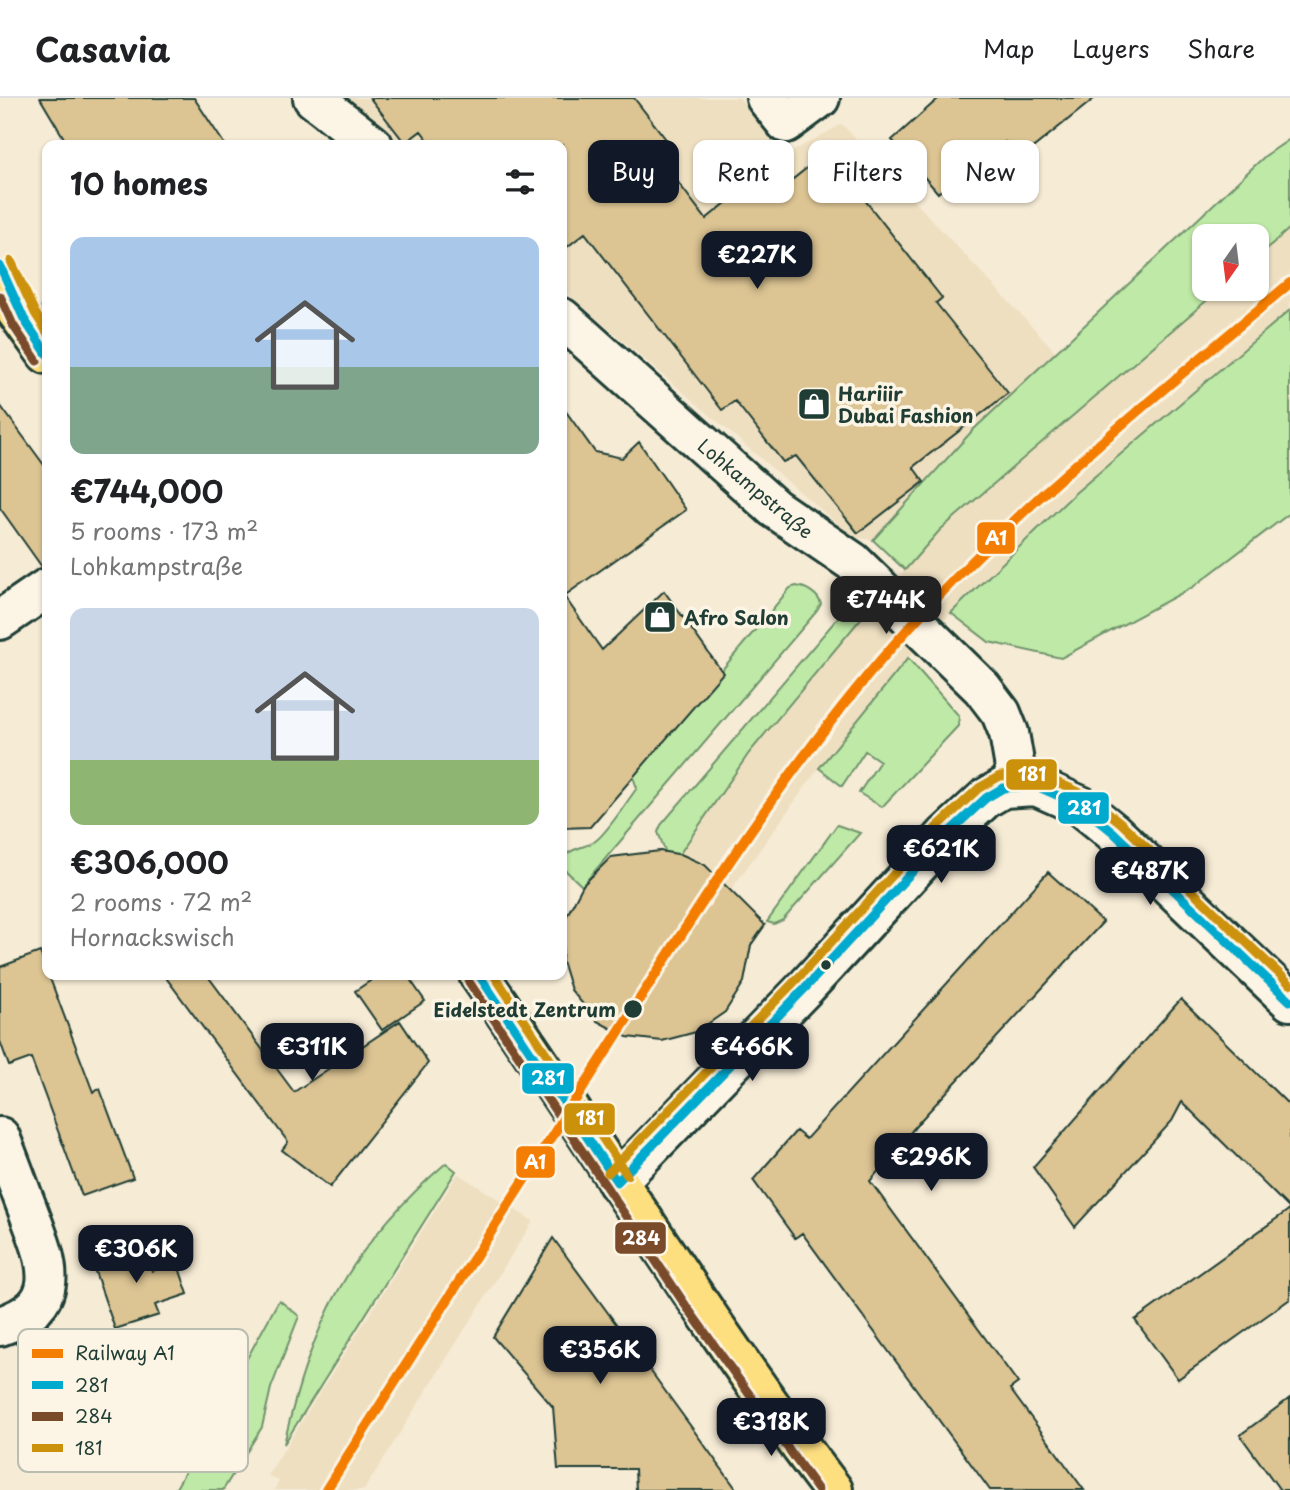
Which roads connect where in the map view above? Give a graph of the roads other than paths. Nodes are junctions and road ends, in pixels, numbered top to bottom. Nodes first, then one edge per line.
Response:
1 (313, 98) edge
2 (766, 98) edge
3 (820, 98) edge
4 (367, 140) edge
5 (0, 267) edge
6 (0, 289) edge
7 (24, 319) junction
8 (567, 322) edge
9 (42, 346) edge
10 (42, 591) edge
11 (0, 620) edge
12 (1018, 785) junction
13 (482, 980) edge
14 (1290, 1001) edge
15 (0, 1137) edge
16 (617, 1182) junction
17 (0, 1325) edge
18 (833, 1490) edge

1 - 4 street
2 - 3 street
5 - 7 main road
6 - 7 main road
7 - 9 main road
8 - 12 street, Lohkampstraße
10 - 11 street
12 - 14 street
12 - 16 street
13 - 16 main road
15 - 17 street
16 - 18 main road

